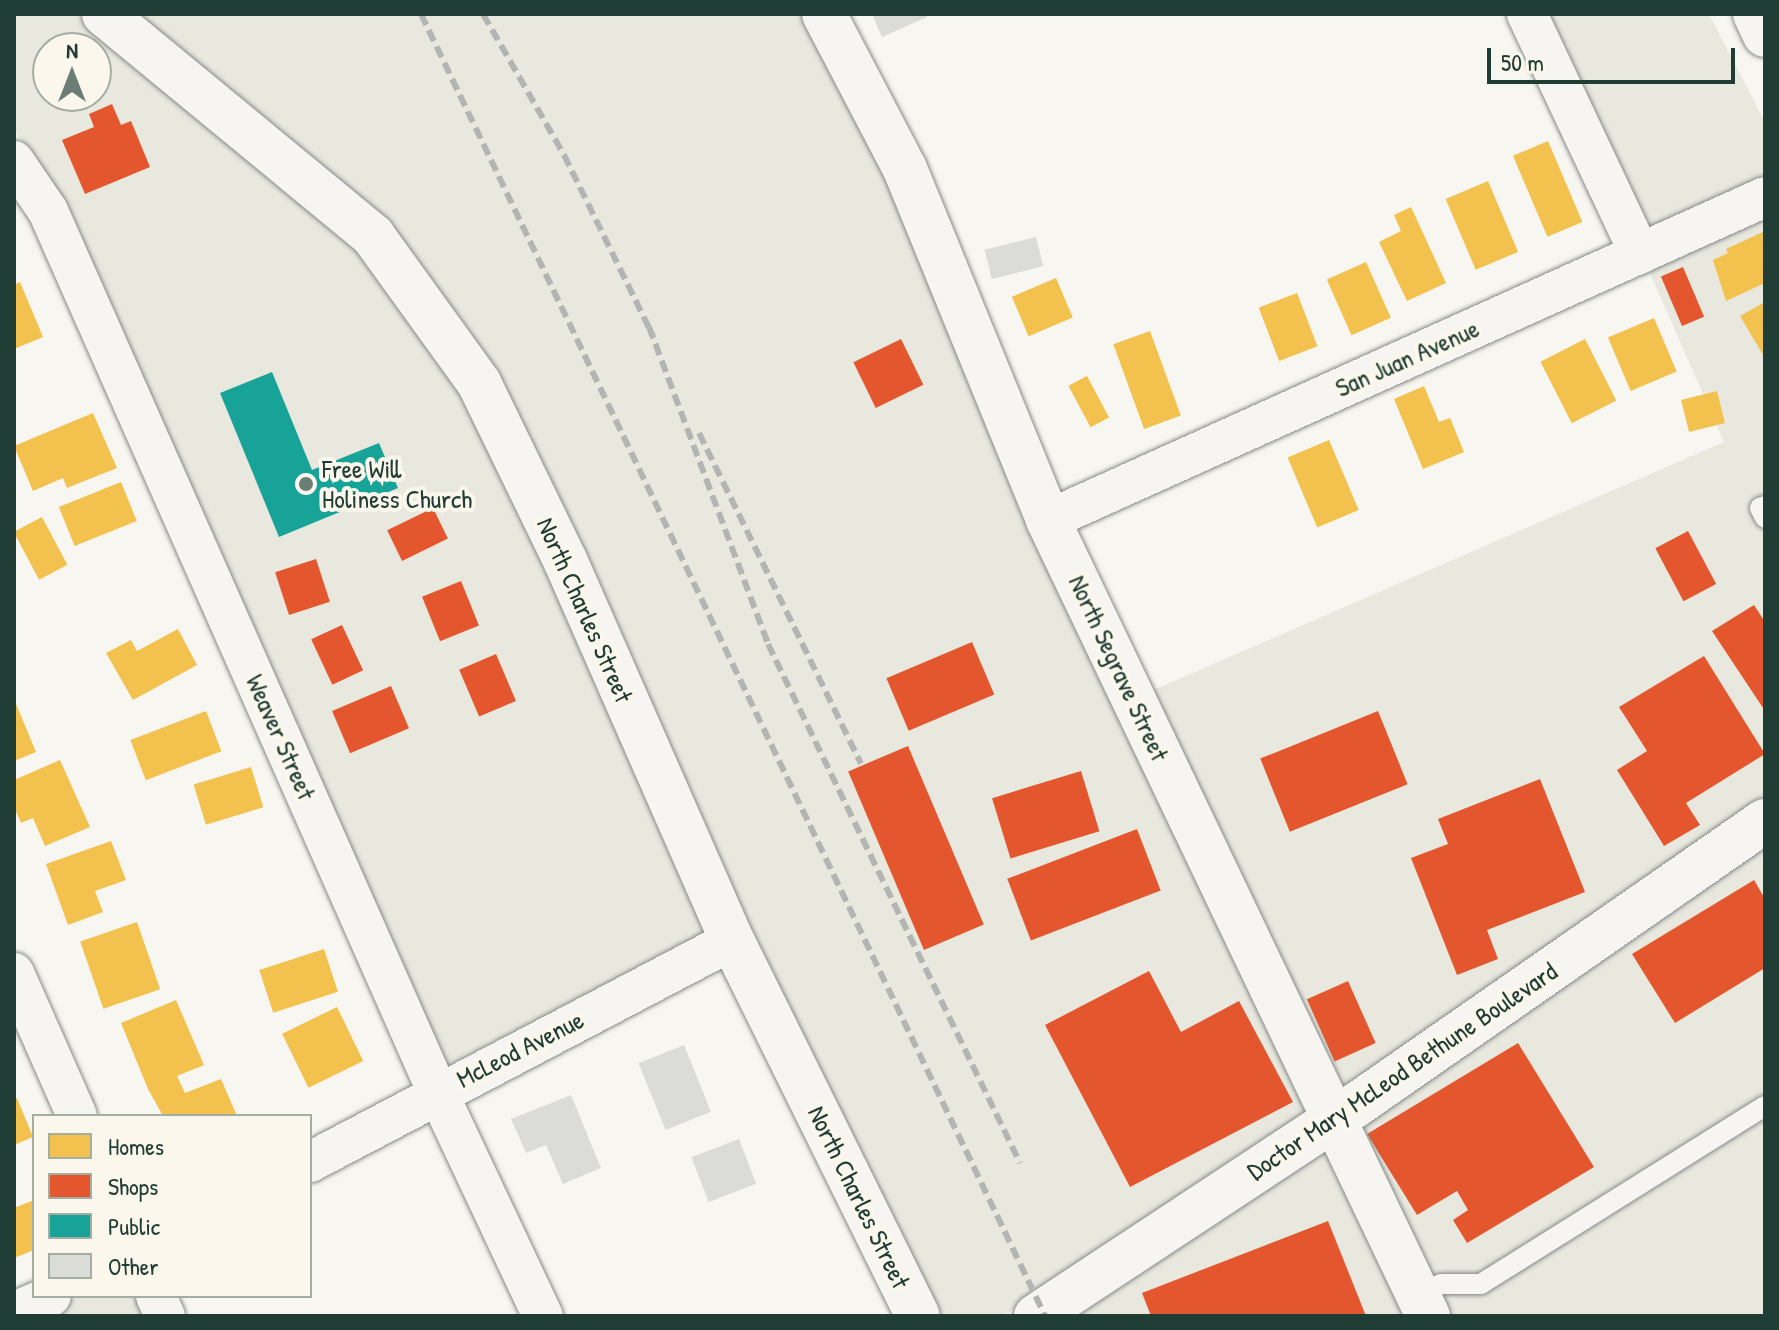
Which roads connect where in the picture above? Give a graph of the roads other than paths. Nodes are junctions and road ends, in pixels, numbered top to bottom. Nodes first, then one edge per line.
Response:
1 (104, 14) edge
2 (824, 14) edge
3 (1527, 14) edge
4 (1755, 14) edge
5 (1765, 35) edge
6 (14, 161) edge
7 (1765, 197) edge
8 (1640, 254) junction
9 (1765, 506) edge
10 (1765, 518) edge
11 (1048, 520) junction
12 (1765, 821) edge
13 (732, 940) junction
14 (14, 973) edge
15 (437, 1091) junction
16 (1765, 1106) edge
17 (76, 1114) edge
18 (1334, 1120) junction
19 (312, 1161) edge
20 (46, 1298) edge
21 (1423, 1305) edge
22 (14, 1312) edge
23 (543, 1316) edge
24 (918, 1316) edge
25 (1036, 1316) edge

1 - 13 street, North Charles Street
2 - 11 street, North Segrave Street
3 - 8 street
4 - 5 street
6 - 15 street, Weaver Street
7 - 8 street, San Juan Avenue
8 - 11 street, San Juan Avenue
9 - 10 lane
11 - 18 street, North Segrave Street
12 - 18 street, Doctor Mary McLeod Bethune Boulevard
13 - 15 street, McLeod Avenue
13 - 24 street, North Charles Street
14 - 17 street
15 - 19 street, McLeod Avenue
15 - 23 street, Weaver Street
16 - 21 lane
18 - 21 street, North Segrave Street
18 - 25 street, Doctor Mary McLeod Bethune Boulevard
20 - 22 street

